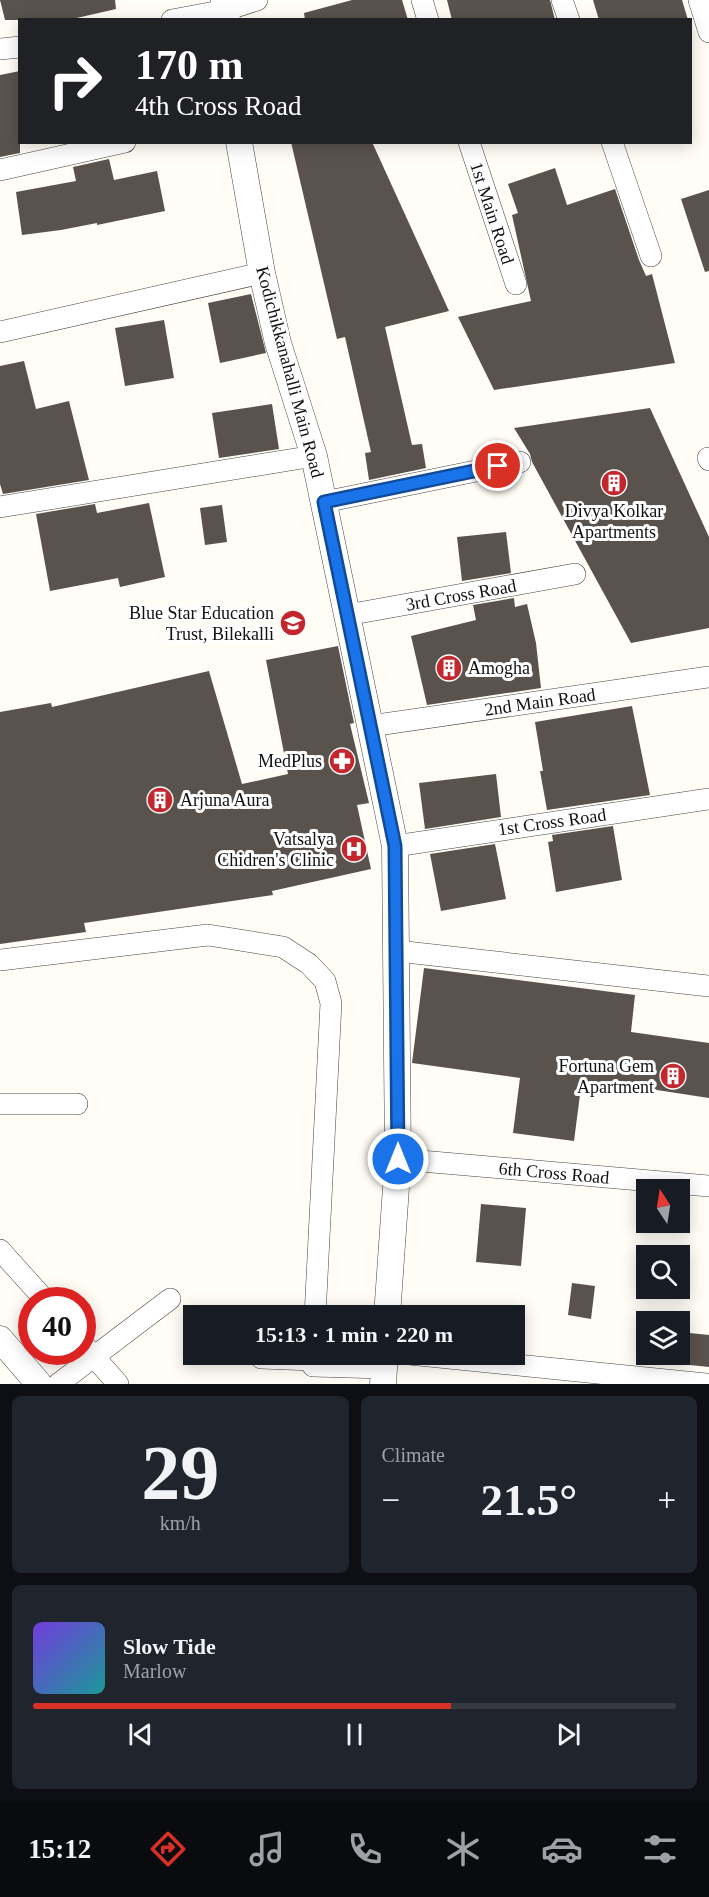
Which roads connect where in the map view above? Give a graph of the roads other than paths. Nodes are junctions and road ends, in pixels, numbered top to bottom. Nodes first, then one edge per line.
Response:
1 (258, 0) edge
2 (422, 0) edge
3 (562, 0) edge
4 (699, 0) edge
5 (226, 10) edge
6 (183, 18) edge
7 (427, 18) edge
8 (568, 18) edge
9 (709, 32) edge
10 (18, 47) edge
11 (0, 50) edge
12 (116, 144) edge
13 (239, 144) edge
14 (470, 144) edge
15 (613, 144) edge
16 (0, 170) edge
17 (651, 256) dead end
18 (262, 273) junction
19 (516, 284) dead end
20 (0, 332) edge
21 (314, 456) junction
22 (520, 462) dead end
23 (324, 502) junction
24 (0, 507) edge
25 (574, 574) dead end
26 (347, 615) junction
27 (709, 677) edge
28 (370, 726) junction
29 (709, 799) edge
30 (395, 846) junction
31 (397, 951) junction
32 (0, 960) edge
33 (709, 986) edge
34 (0, 1104) edge
35 (77, 1104) dead end
36 (398, 1159) junction
37 (709, 1186) edge
38 (0, 1250) edge
39 (33, 1287) edge
40 (170, 1299) dead end
41 (316, 1305) edge
42 (388, 1305) edge
43 (0, 1339) edge
44 (96, 1346) edge
45 (96, 1358) edge
46 (75, 1365) edge
47 (519, 1365) edge
48 (313, 1366) edge
49 (384, 1369) edge
50 (39, 1384) edge
51 (58, 1384) edge
52 (118, 1384) edge
53 (706, 1384) edge

1 - 5 street
2 - 7 street
3 - 8 street
4 - 9 street
5 - 6 street
10 - 11 street
12 - 16 street
13 - 18 street, Kodichikkanahalli Main Road
14 - 19 street, 1st Main Road
15 - 17 street
18 - 20 street
18 - 21 street, Kodichikkanahalli Main Road
21 - 23 street, Kodichikkanahalli Main Road
21 - 24 street
22 - 23 street
23 - 26 street, Kodichikkanahalli Main Road
25 - 26 street, 3rd Cross Road
26 - 28 street, Kodichikkanahalli Main Road
27 - 28 street, 2nd Main Road
28 - 30 street, Kodichikkanahalli Main Road
29 - 30 street, 1st Cross Road
30 - 31 street, Kodichikkanahalli Main Road
31 - 33 street
31 - 36 street, Kodichikkanahalli Main Road
32 - 41 street
34 - 35 street
36 - 37 street, 6th Cross Road
36 - 42 street, Kodichikkanahalli Main Road
38 - 39 street
40 - 44 street
43 - 50 street
45 - 52 street
46 - 51 street
47 - 53 street
48 - 49 street

